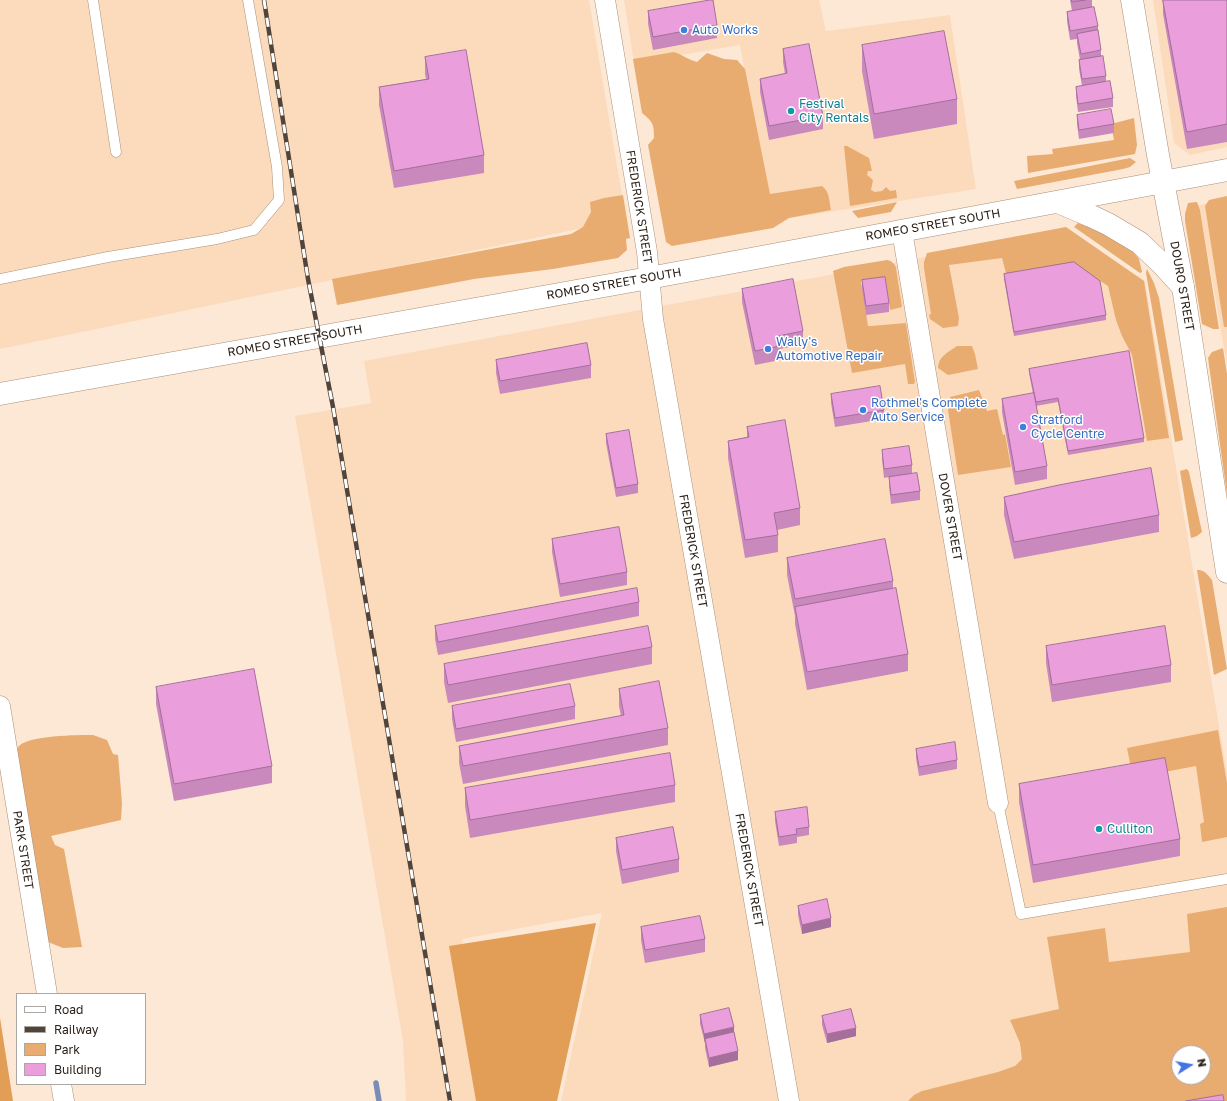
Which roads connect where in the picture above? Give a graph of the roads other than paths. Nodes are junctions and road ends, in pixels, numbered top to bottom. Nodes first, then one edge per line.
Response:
1 (93, 0) edge
2 (248, 0) edge
3 (605, 0) edge
4 (1132, 0) edge
5 (116, 152) dead end
6 (1227, 170) edge
7 (1164, 182) junction
8 (1058, 202) junction
9 (902, 231) junction
10 (649, 278) junction
11 (0, 279) edge
12 (1183, 287) junction
13 (0, 394) edge
14 (1227, 572) edge
15 (0, 706) edge
16 (998, 803) joint
17 (1227, 879) edge
18 (47, 993) edge
19 (61, 1085) edge
20 (64, 1101) edge
21 (789, 1101) edge

1 - 5 lane
2 - 11 lane
3 - 10 street, FREDERICK STREET
4 - 7 main road, DOURO STREET
6 - 7 main road, ROMEO STREET SOUTH
7 - 8 main road, ROMEO STREET SOUTH
7 - 12 main road, DOURO STREET
8 - 9 main road, ROMEO STREET SOUTH
8 - 12 main road
9 - 10 main road, ROMEO STREET SOUTH
9 - 16 street, DOVER STREET
10 - 13 main road, ROMEO STREET SOUTH
10 - 21 street, FREDERICK STREET
12 - 14 main road, DOURO STREET
15 - 18 street, PARK STREET
16 - 17 lane
19 - 20 street

